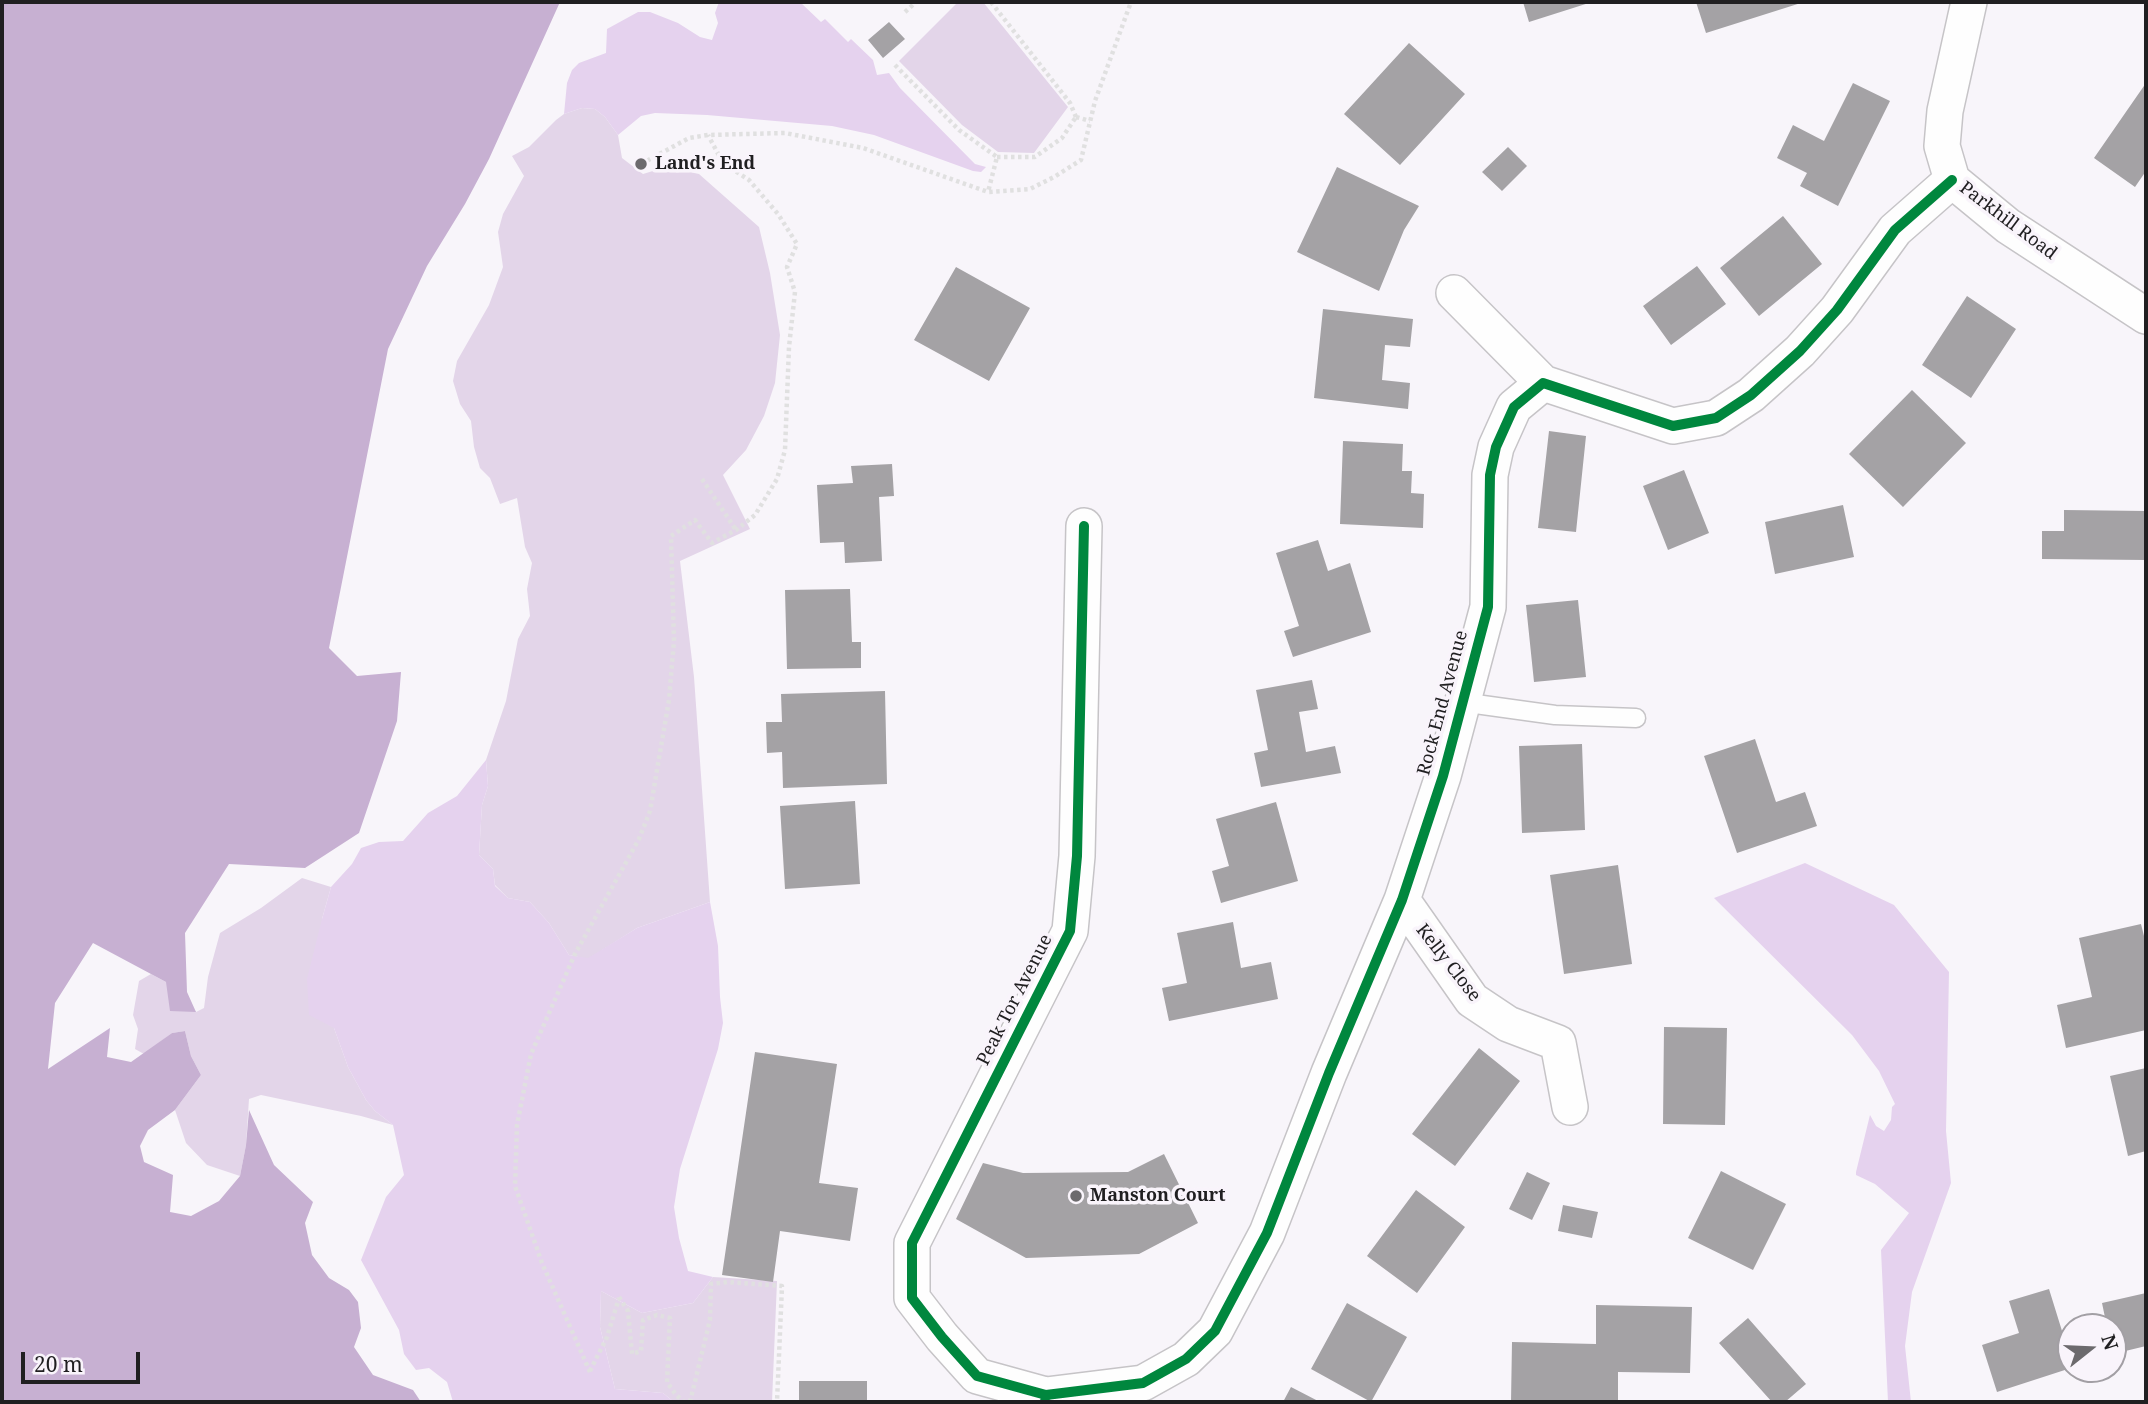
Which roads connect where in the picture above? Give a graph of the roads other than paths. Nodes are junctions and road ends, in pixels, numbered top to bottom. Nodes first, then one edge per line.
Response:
1 (1969, 2) edge
2 (1952, 180) junction
3 (1454, 293) dead end
4 (2146, 316) edge
5 (1543, 383) junction
6 (1084, 526) dead end
7 (1461, 702) junction
8 (1636, 718) dead end
9 (1402, 900) junction
10 (1570, 1107) dead end
11 (1045, 1399) edge

1 - 2 street, Parkhill Road
2 - 4 street, Parkhill Road
2 - 5 street
3 - 5 street
5 - 7 street, Rock End Avenue
6 - 11 street, Peak Tor Avenue
7 - 8 lane
7 - 9 street, Rock End Avenue
9 - 10 street, Kelly Close
9 - 11 street, Rock End Avenue

